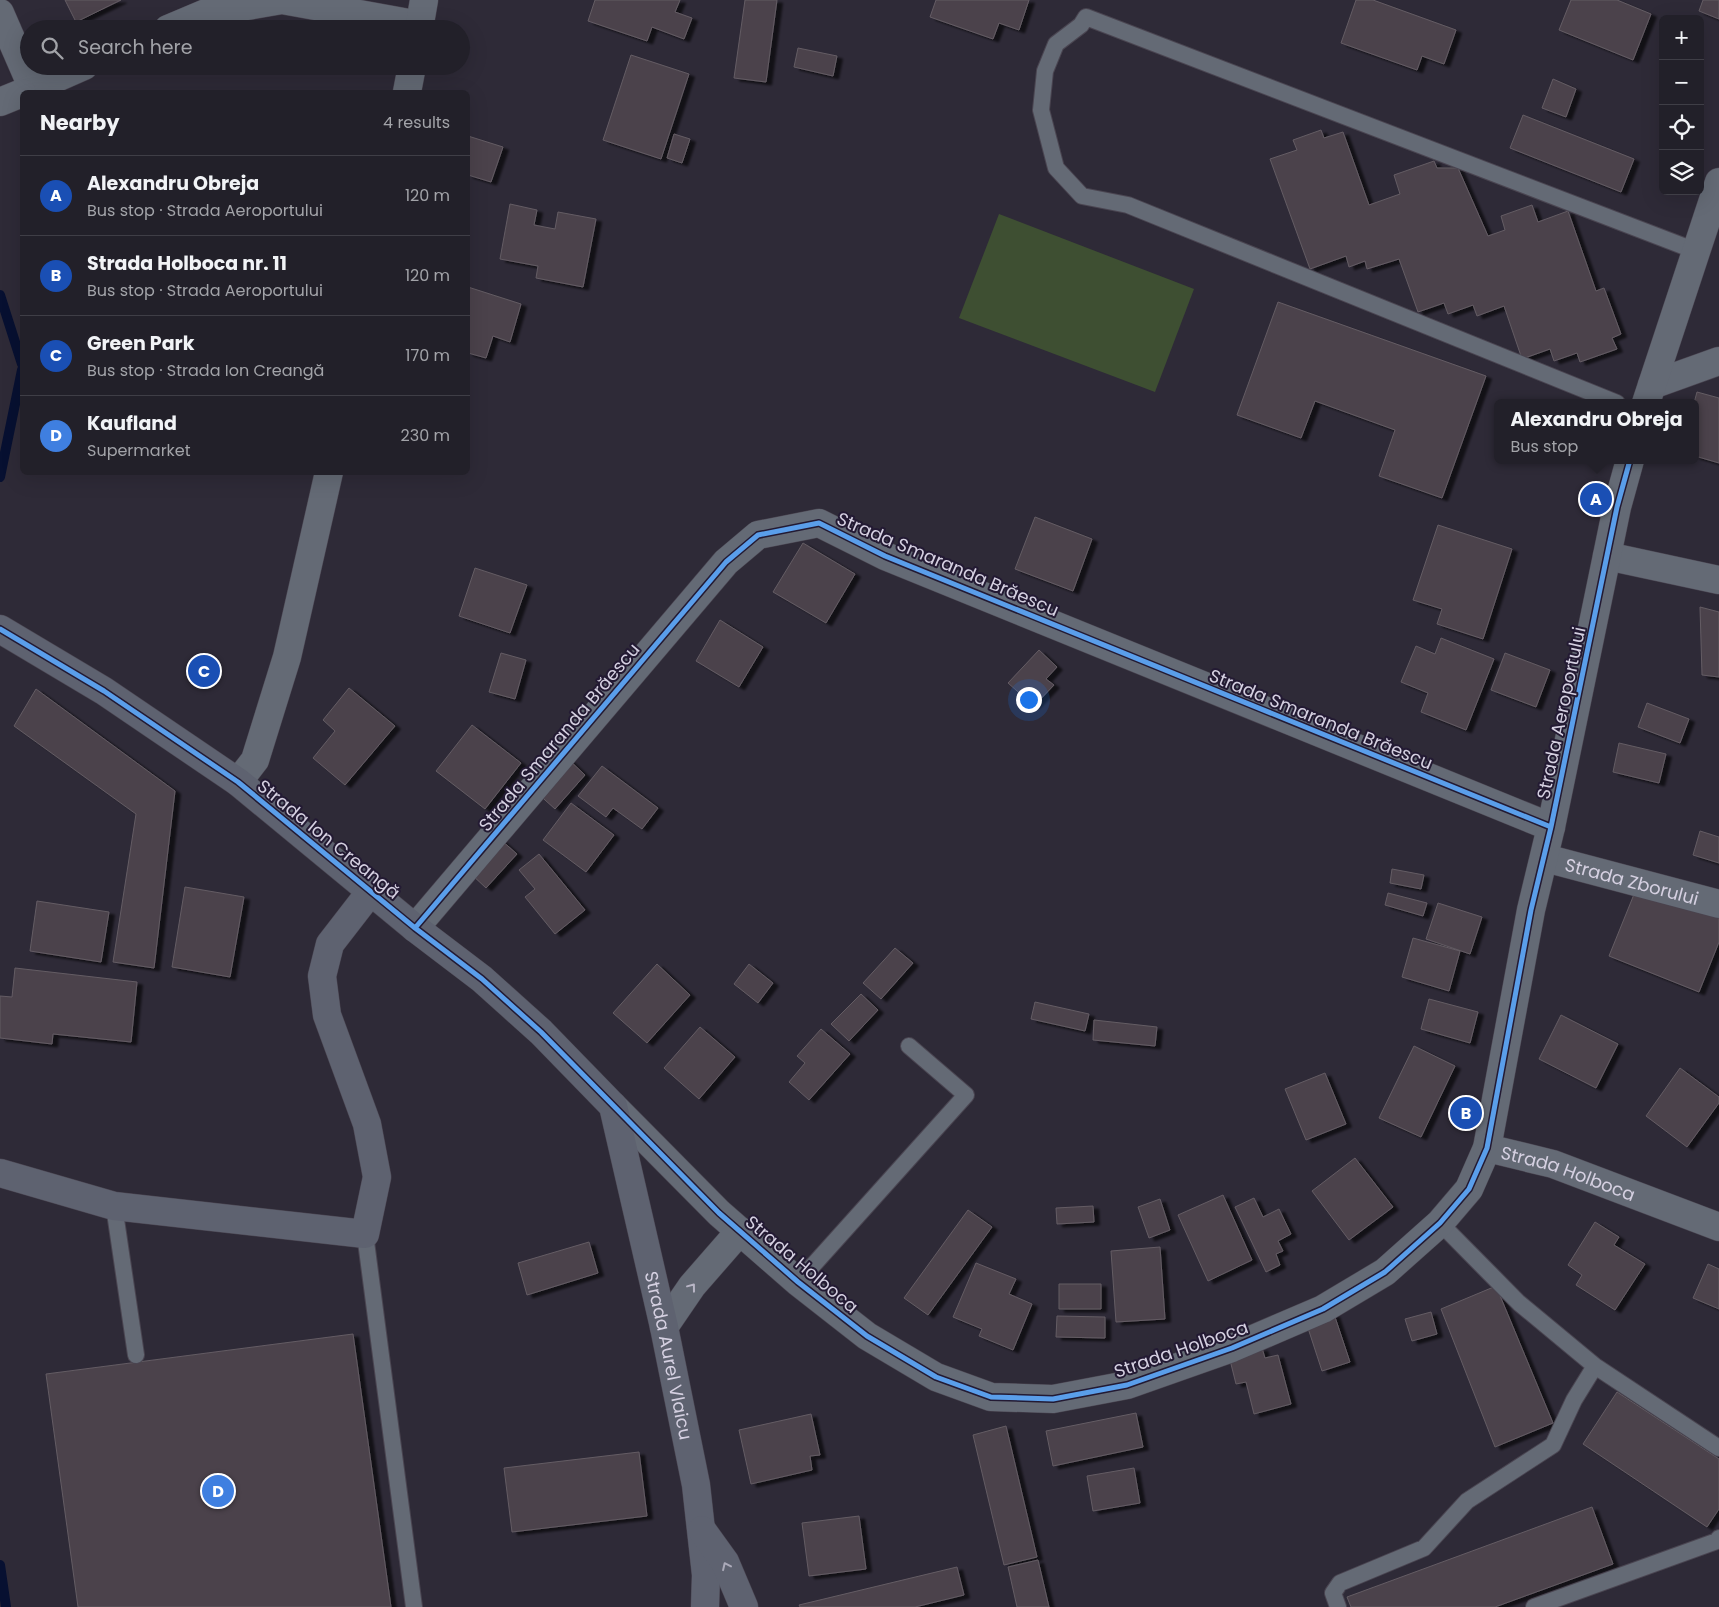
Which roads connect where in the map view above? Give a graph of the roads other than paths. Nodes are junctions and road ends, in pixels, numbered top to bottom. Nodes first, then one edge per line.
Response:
1 (0, 13) edge
2 (421, 18) edge
3 (189, 20) edge
4 (64, 75) edge
5 (410, 75) edge
6 (30, 90) edge
7 (407, 90) edge
8 (17, 96) edge
9 (1719, 182) edge
10 (1696, 252) junction
11 (1719, 361) edge
12 (1649, 394) edge
13 (1607, 399) edge
14 (1629, 464) edge
15 (328, 475) edge
16 (1607, 556) junction
17 (1719, 580) edge
18 (0, 629) edge
19 (238, 782) junction
20 (1551, 828) junction
21 (1545, 858) junction
22 (371, 891) junction
23 (1719, 904) edge
24 (415, 928) junction
25 (909, 1046) dead end
26 (613, 1106) junction
27 (1487, 1148) junction
28 (0, 1173) edge
29 (114, 1206) junction
30 (1440, 1223) junction
31 (1719, 1227) edge
32 (740, 1231) junction
33 (365, 1234) junction
34 (798, 1282) junction
35 (664, 1327) junction
36 (136, 1355) dead end
37 (1595, 1366) junction
38 (1719, 1448) edge
39 (702, 1529) junction
40 (1719, 1538) edge
41 (414, 1607) edge
42 (705, 1607) edge
43 (744, 1607) edge
44 (1338, 1607) edge
45 (1534, 1607) edge

1 - 8 street
2 - 3 street
4 - 6 street
5 - 7 street
9 - 10 street
10 - 12 street
10 - 13 lane
11 - 12 street
14 - 16 street, Strada Aeroportului
15 - 19 street
16 - 17 street
16 - 20 street, Strada Aeroportului
18 - 19 street, Strada Ion Creangă
19 - 22 street, Strada Ion Creangă
20 - 21 street, Strada Aeroportului
20 - 24 street, Strada Smaranda Brăescu
21 - 23 street, Strada Zborului
21 - 27 street, Strada Aeroportului
22 - 24 street, Strada Ion Creangă
22 - 33 street
24 - 26 street, Strada Ion Creangă
25 - 34 lane
26 - 32 street, Strada Holboca
26 - 35 street, Strada Aurel Vlaicu
27 - 30 street, Strada Holboca
27 - 31 street, Strada Holboca
28 - 29 street
29 - 33 street
29 - 36 lane
30 - 34 street, Strada Holboca
30 - 37 lane
32 - 34 street, Strada Holboca
35 -> 32 street
33 - 41 lane
35 - 39 street, Strada Aurel Vlaicu
37 - 38 lane
37 - 44 lane
39 - 42 street, Strada Aurel Vlaicu
43 -> 39 street
40 - 45 lane

